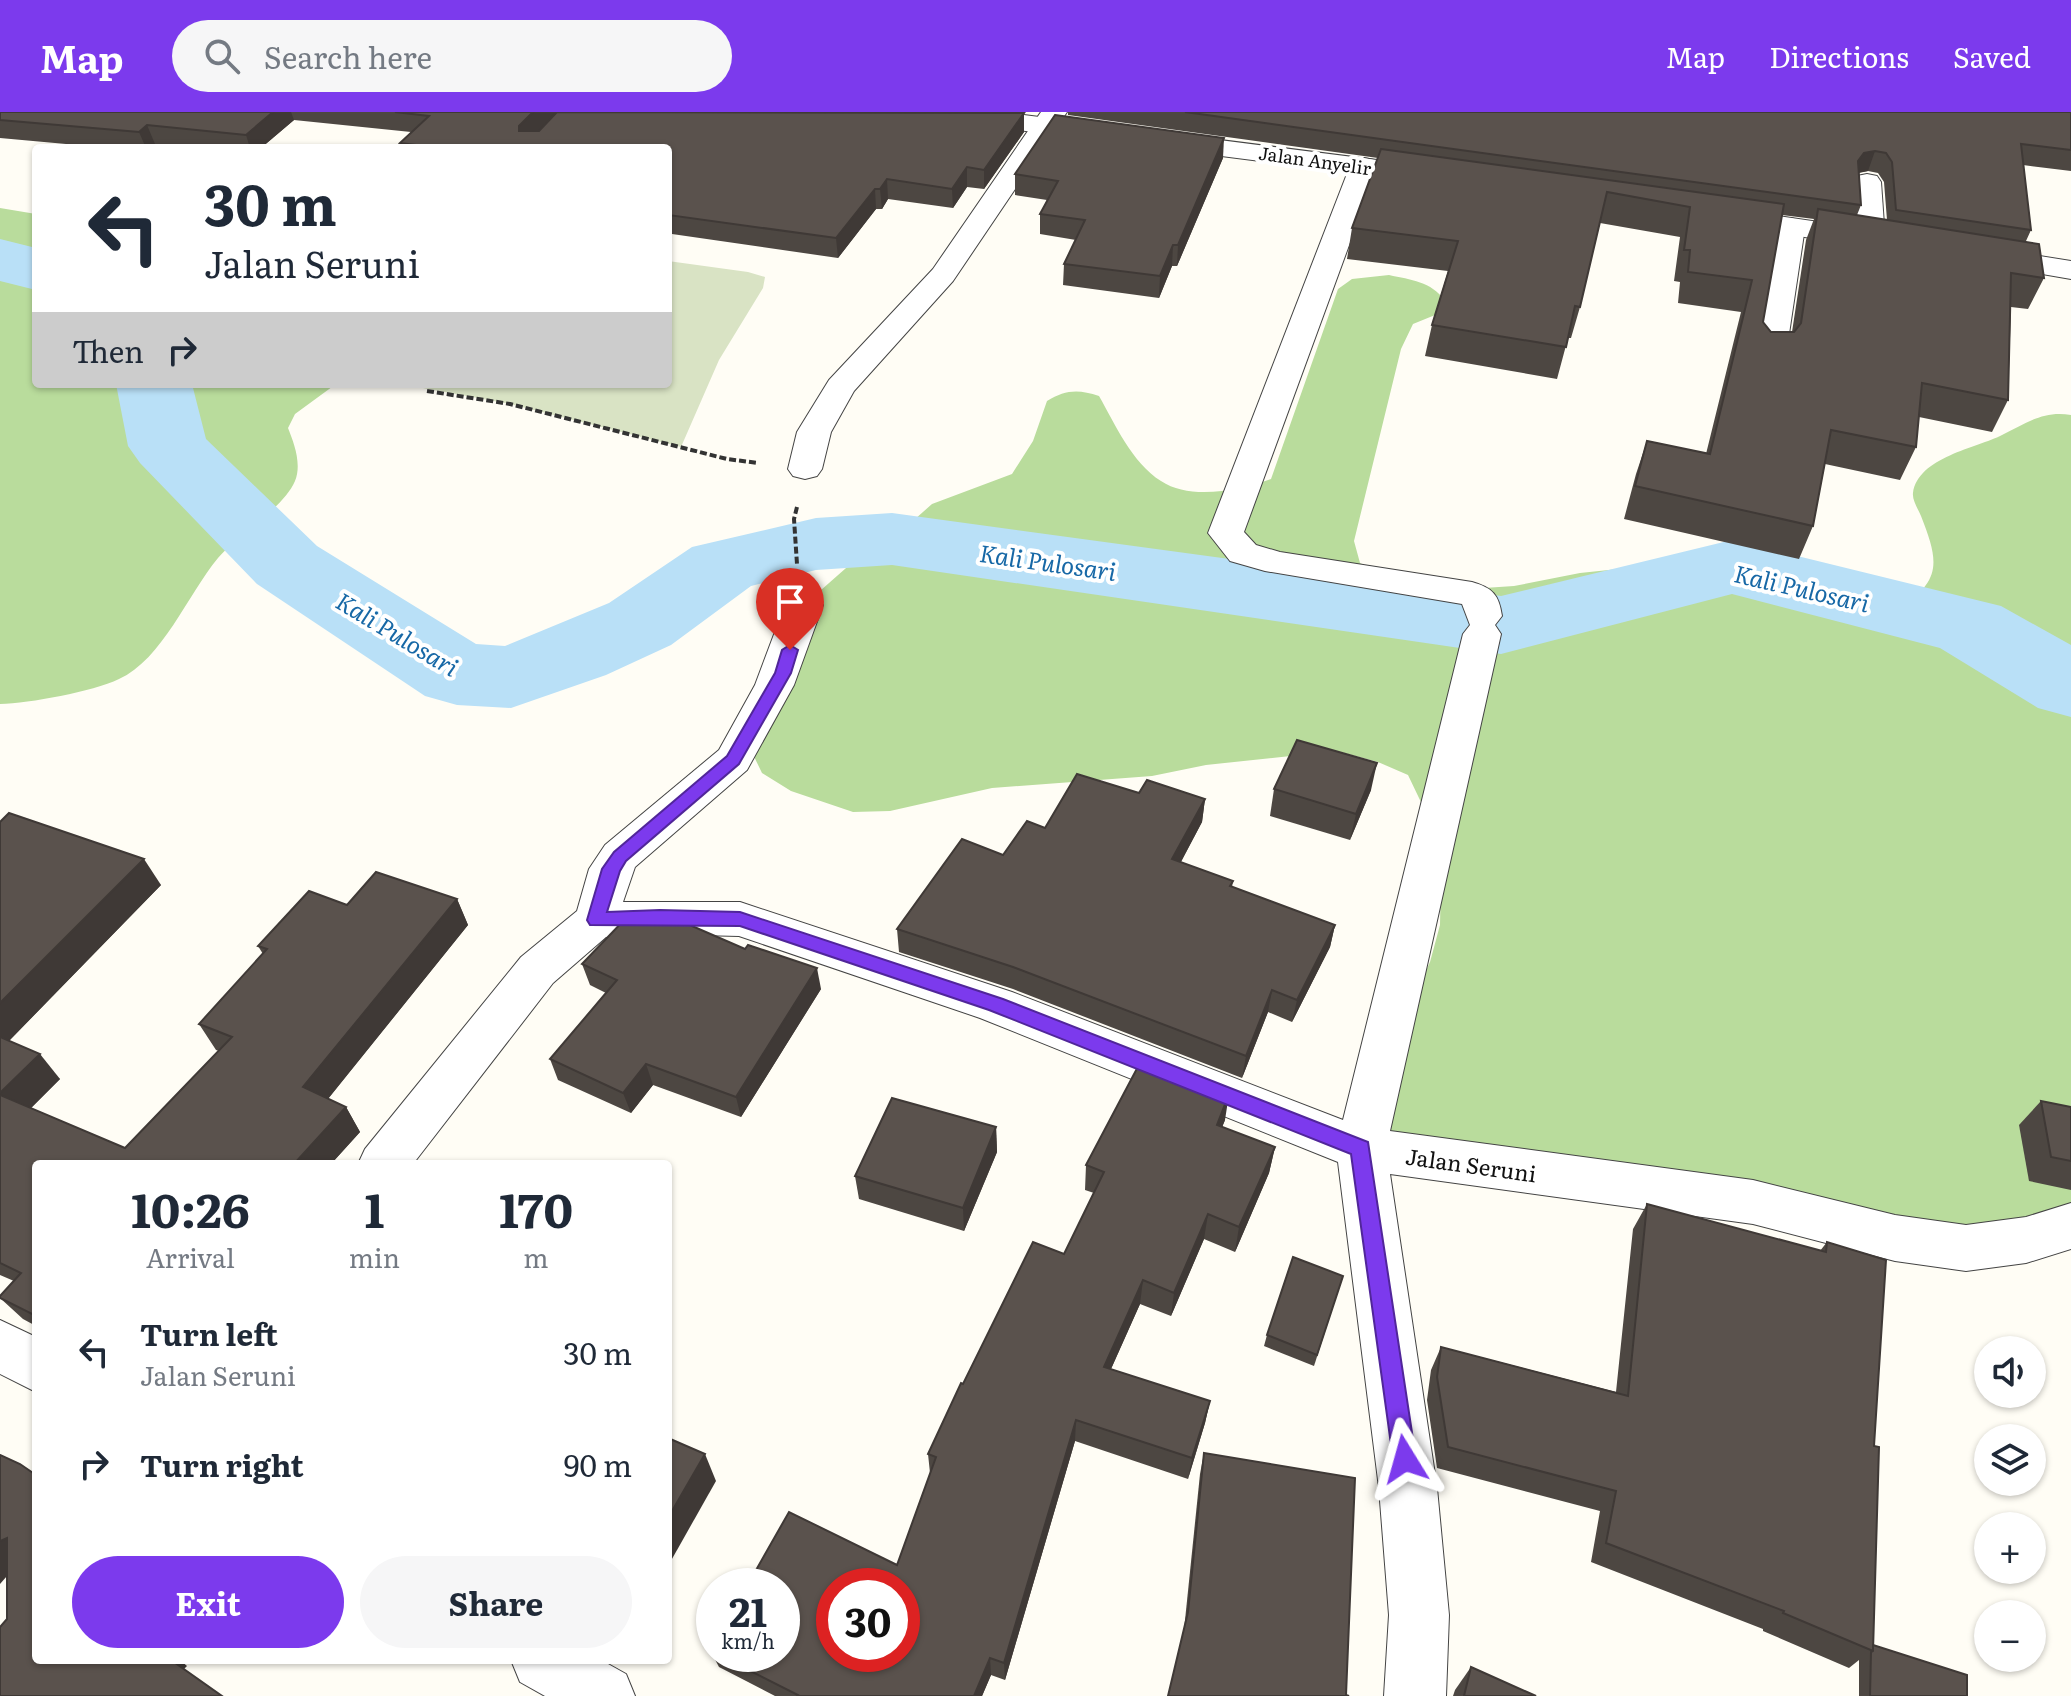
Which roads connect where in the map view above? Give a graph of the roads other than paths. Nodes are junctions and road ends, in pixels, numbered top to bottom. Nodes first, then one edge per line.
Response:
1 (939, 112) edge
2 (1049, 118) edge
3 (1364, 166) junction
4 (1460, 179) edge
5 (1867, 182) dead end
6 (1691, 211) edge
7 (1791, 227) junction
8 (1950, 251) edge
9 (2071, 270) edge
10 (1770, 354) edge
11 (805, 469) road end
12 (804, 605) dead end
13 (596, 920) junction
14 (1361, 1149) junction
15 (386, 1160) edge
16 (2071, 1226) edge
17 (0, 1345) edge
18 (32, 1364) edge
19 (549, 1664) edge
20 (604, 1696) edge
21 (1415, 1696) edge

1 - 2 street, Jalan Anyelir
2 - 3 street, Jalan Anyelir
2 - 11 street
3 - 4 street, Jalan Anyelir
3 - 14 street
5 - 7 street
6 - 7 street
7 - 10 street
8 - 9 street
12 - 13 street
13 - 14 street, Jalan Seruni
13 - 15 street
14 - 16 street, Jalan Seruni
14 - 21 street
17 - 18 street
19 - 20 street

